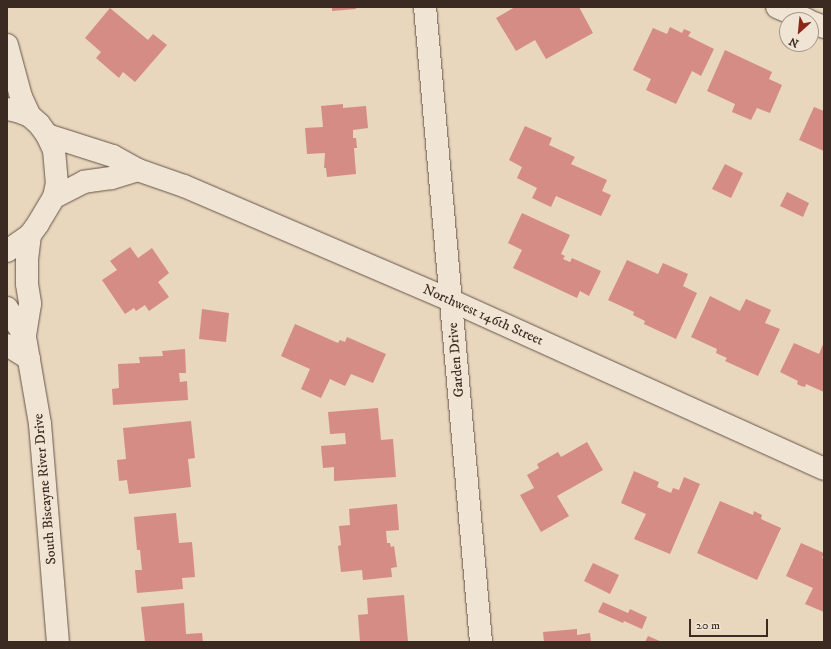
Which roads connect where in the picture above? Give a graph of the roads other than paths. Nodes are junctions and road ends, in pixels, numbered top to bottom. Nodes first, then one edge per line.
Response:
1 (425, 7) edge
2 (777, 7) edge
3 (789, 12) edge
4 (7, 45) edge
5 (7, 109) edge
6 (30, 116) junction
7 (47, 135) junction
8 (138, 170) junction
9 (54, 197) junction
10 (30, 235) junction
11 (7, 251) edge
12 (450, 300) junction
13 (7, 308) edge
14 (16, 341) edge
15 (824, 469) edge
16 (58, 642) edge
17 (481, 642) edge

1 - 12 street, Garden Drive
2 - 3 street
4 - 6 street
5 - 6 street
6 - 7 street
7 - 8 street, Northwest 146th Street
7 - 9 street
8 - 9 street
8 - 12 street, Northwest 146th Street
9 - 10 street
10 - 11 street
10 - 14 street, South Biscayne River Drive
12 - 15 street, Northwest 146th Street
12 - 17 street, Garden Drive
13 - 14 street, South Biscayne River Drive
14 - 16 street, South Biscayne River Drive

